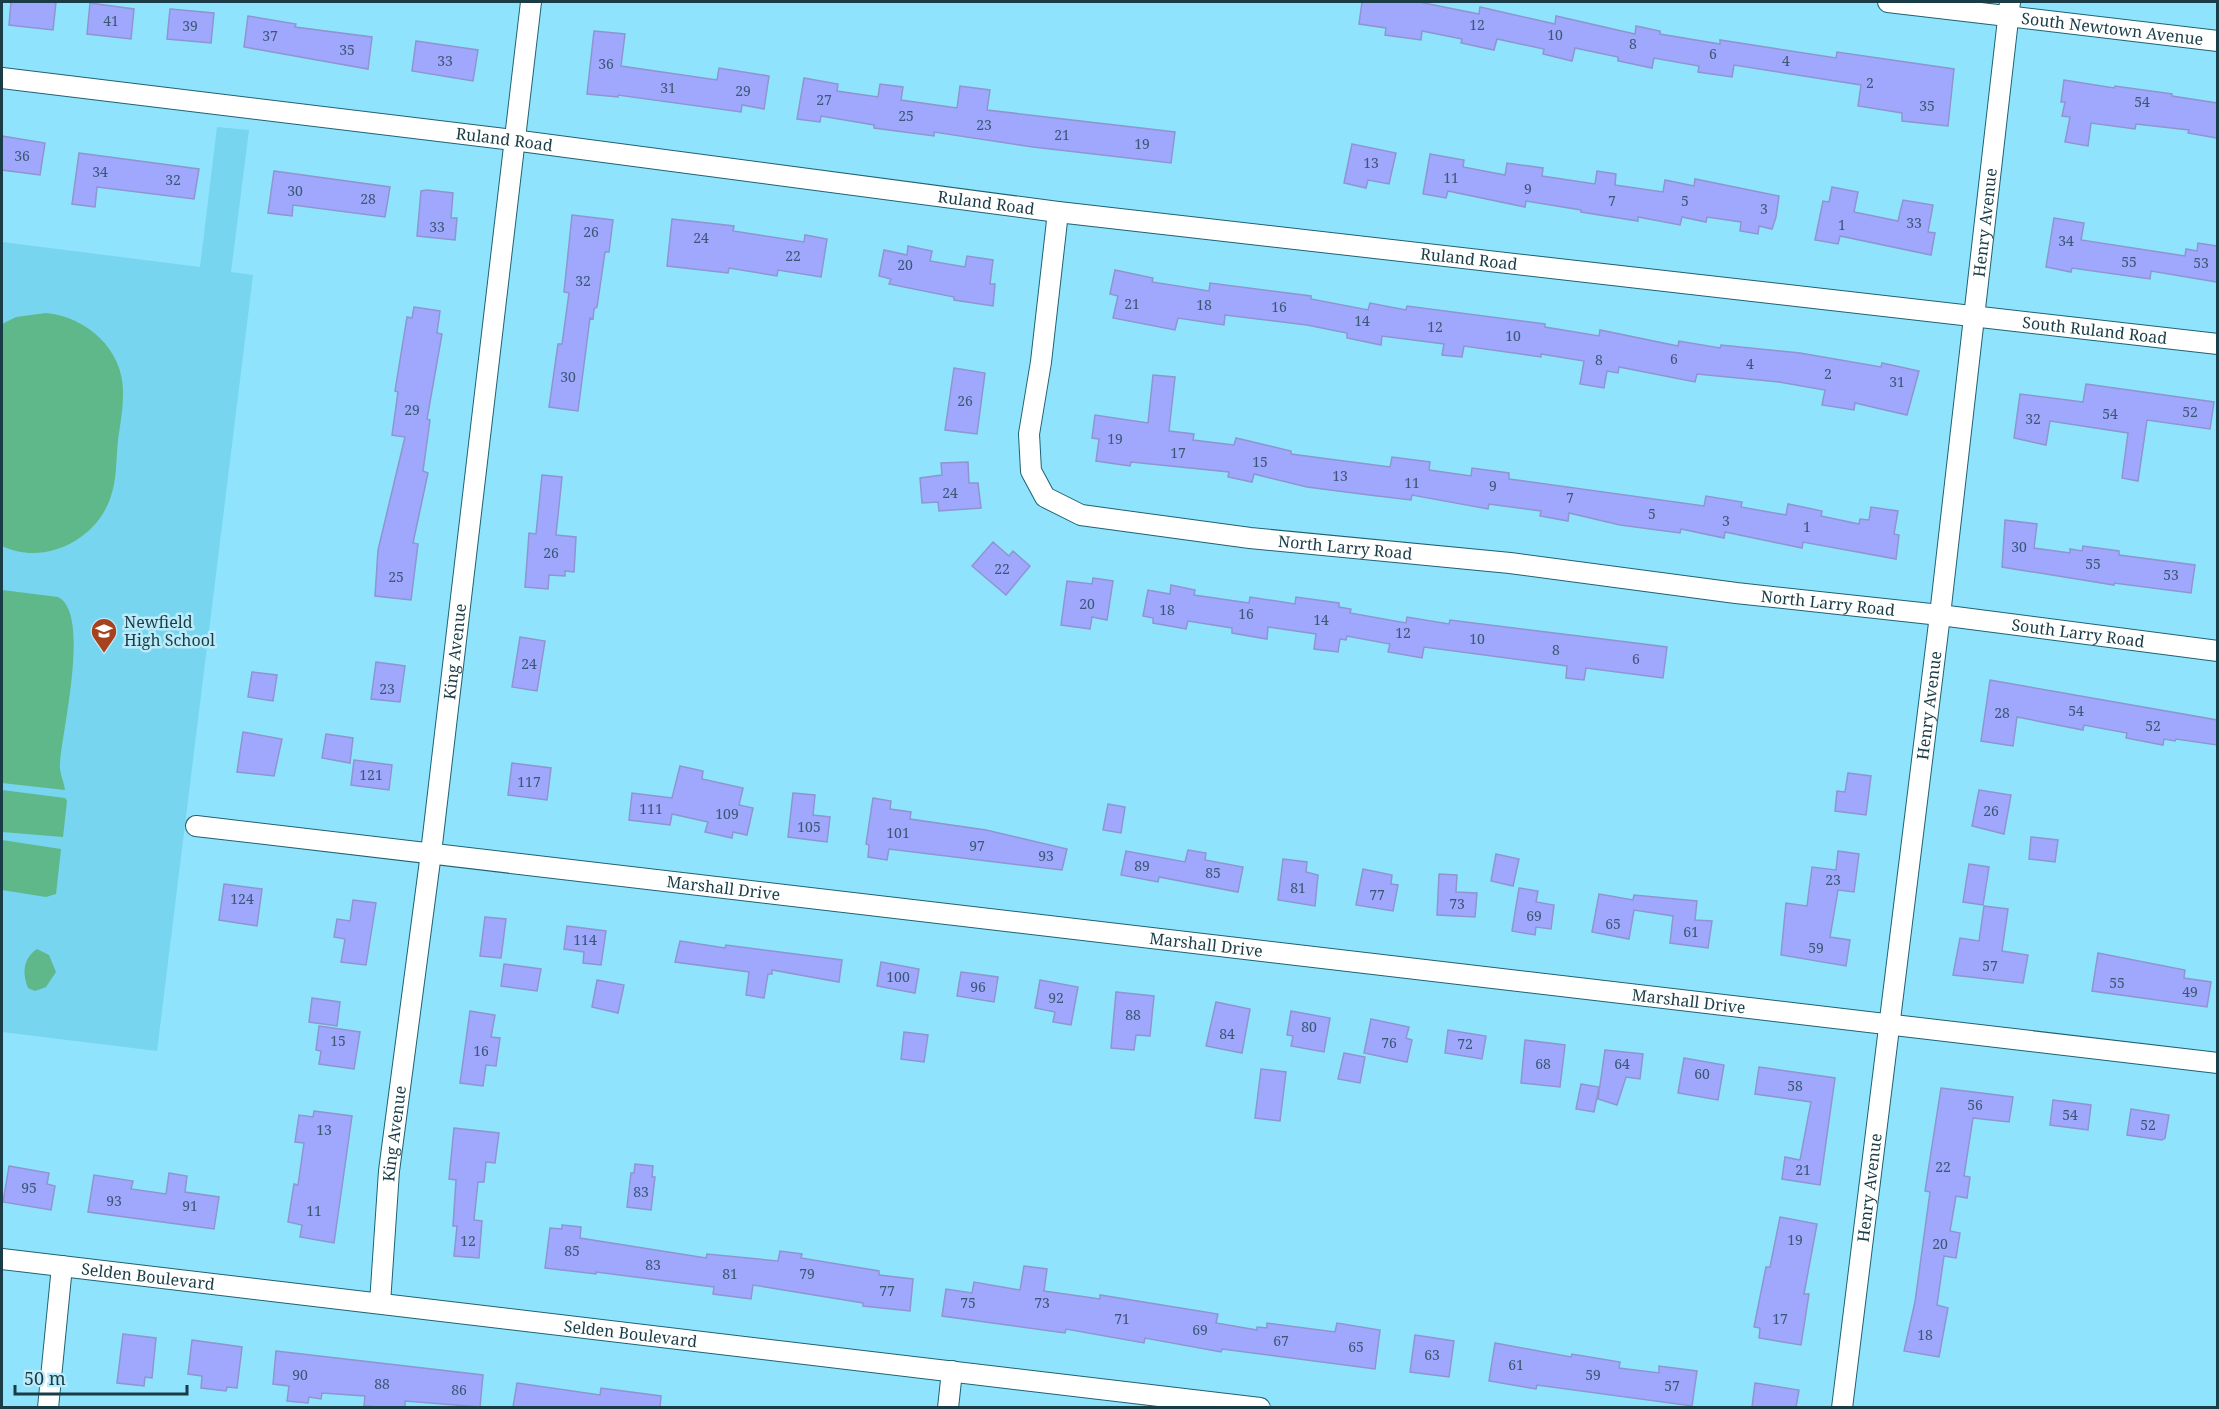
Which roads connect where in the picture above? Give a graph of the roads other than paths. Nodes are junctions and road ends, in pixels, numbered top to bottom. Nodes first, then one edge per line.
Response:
1 (531, 2) edge
2 (1888, 2) edge
3 (2009, 9) edge
4 (2217, 41) edge
5 (2, 78) edge
6 (513, 140) junction
7 (1058, 212) junction
8 (1973, 314) junction
9 (2217, 344) edge
10 (1940, 615) junction
11 (2217, 651) edge
12 (196, 826) dead end
13 (431, 853) junction
14 (1888, 1024) junction
15 (2217, 1063) edge
16 (2, 1259) edge
17 (62, 1266) junction
18 (380, 1303) junction
19 (952, 1371) junction
20 (48, 1407) edge
21 (948, 1407) edge
22 (1260, 1407) edge
23 (1842, 1407) edge

1 - 6 street, King Avenue
2 - 3 street, South Newtown Avenue
3 - 4 street, South Newtown Avenue
3 - 8 street, Henry Avenue
5 - 6 street, Ruland Road
6 - 7 street, Ruland Road
6 - 13 street, King Avenue
7 - 8 street, Ruland Road
7 - 10 street, North Larry Road
8 - 9 street, South Ruland Road
8 - 10 street, Henry Avenue
10 - 11 street, South Larry Road
10 - 14 street, Henry Avenue
12 - 13 street, Marshall Drive
13 - 14 street, Marshall Drive
13 - 18 street, King Avenue
14 - 15 street, Marshall Drive
14 - 23 street, Henry Avenue
16 - 17 street, Selden Boulevard
17 - 18 street, Selden Boulevard
17 - 20 street
18 - 19 street, Selden Boulevard
19 - 21 street
19 - 22 street, Selden Boulevard

